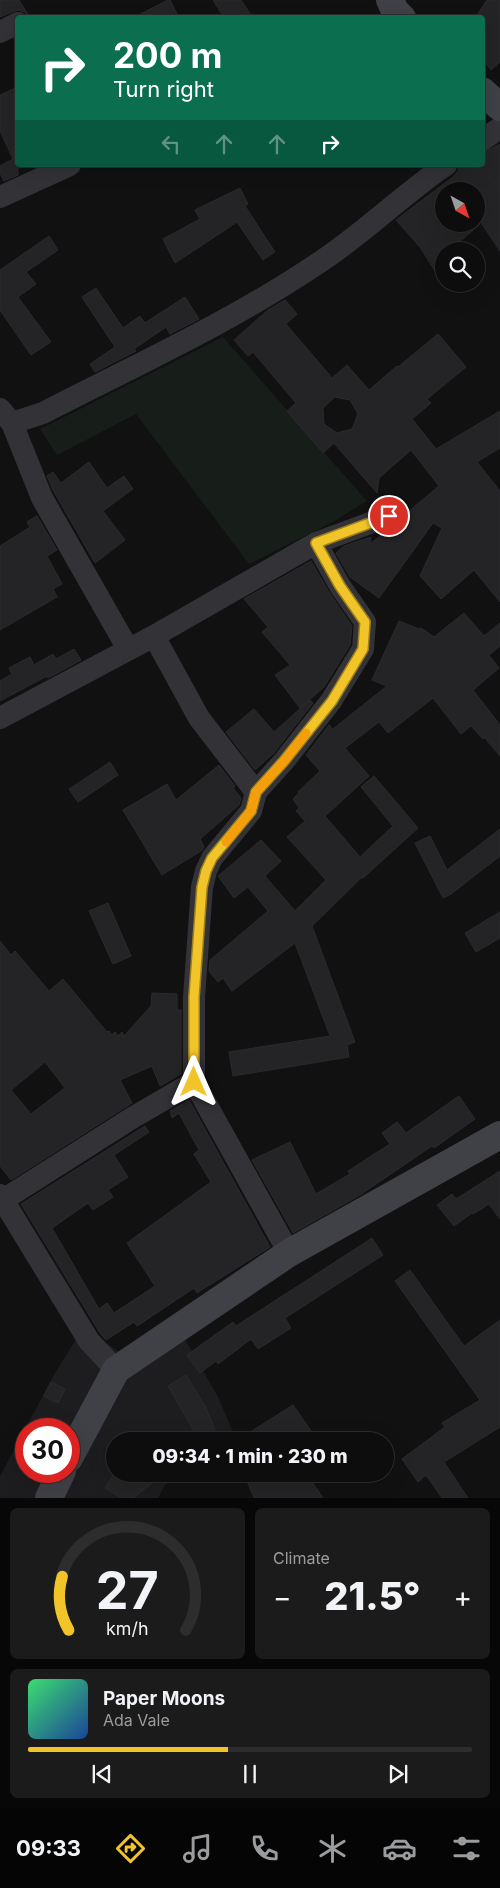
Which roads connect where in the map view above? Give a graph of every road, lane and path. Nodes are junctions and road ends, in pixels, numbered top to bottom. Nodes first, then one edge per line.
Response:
1 (15, 24) edge
2 (0, 32) edge
3 (485, 94) edge
4 (500, 107) edge
5 (500, 128) edge
6 (485, 138) edge
7 (66, 167) edge
8 (443, 167) edge
9 (0, 197) edge
10 (6, 416) edge
11 (389, 516) dead end
12 (316, 543) junction
13 (154, 636) junction
14 (128, 649) junction
15 (0, 718) edge
16 (256, 792) junction
17 (194, 1082) junction
18 (500, 1135) edge
19 (2, 1197) edge
20 (289, 1253) junction
21 (116, 1370) junction
22 (80, 1437) edge
23 (56, 1483) edge
24 (49, 1498) edge

1 - 2 street
3 - 4 main road
5 - 6 street
7 - 9 street
8 - 10 street
10 - 14 street
11 - 12 street
12 - 13 street
12 - 16 street
13 - 14 street
13 - 16 street
14 - 15 street
16 - 17 street
17 - 19 street
17 - 20 street
18 - 20 main road
19 - 21 street
20 - 21 main road
21 - 22 main road
23 - 24 main road

